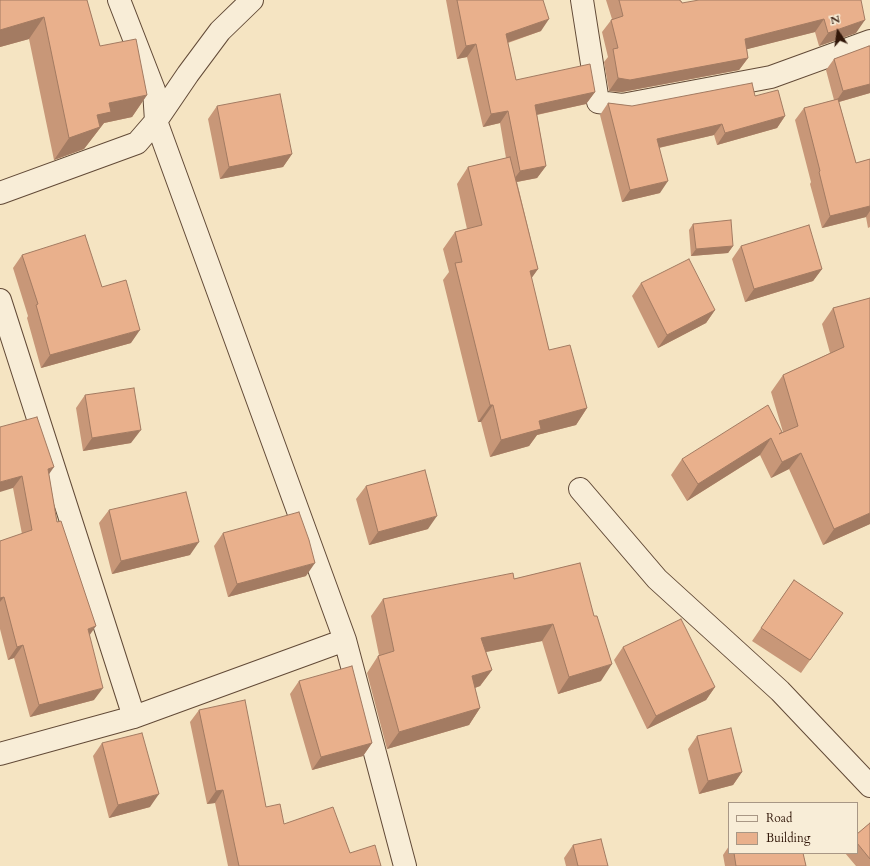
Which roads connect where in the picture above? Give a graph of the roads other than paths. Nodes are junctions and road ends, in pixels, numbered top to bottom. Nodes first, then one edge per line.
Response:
1 (119, 0) edge
2 (252, 0) edge
3 (582, 0) edge
4 (870, 41) edge
5 (156, 121) junction
6 (0, 193) edge
7 (0, 300) edge
8 (580, 489) dead end
9 (345, 640) junction
10 (134, 717) junction
11 (0, 754) edge
12 (870, 786) edge
13 (405, 866) edge

1 - 5 street
2 - 5 street
3 - 4 street
5 - 6 street
5 - 9 street
7 - 10 street
8 - 12 street
9 - 10 street
9 - 13 street
10 - 11 street

